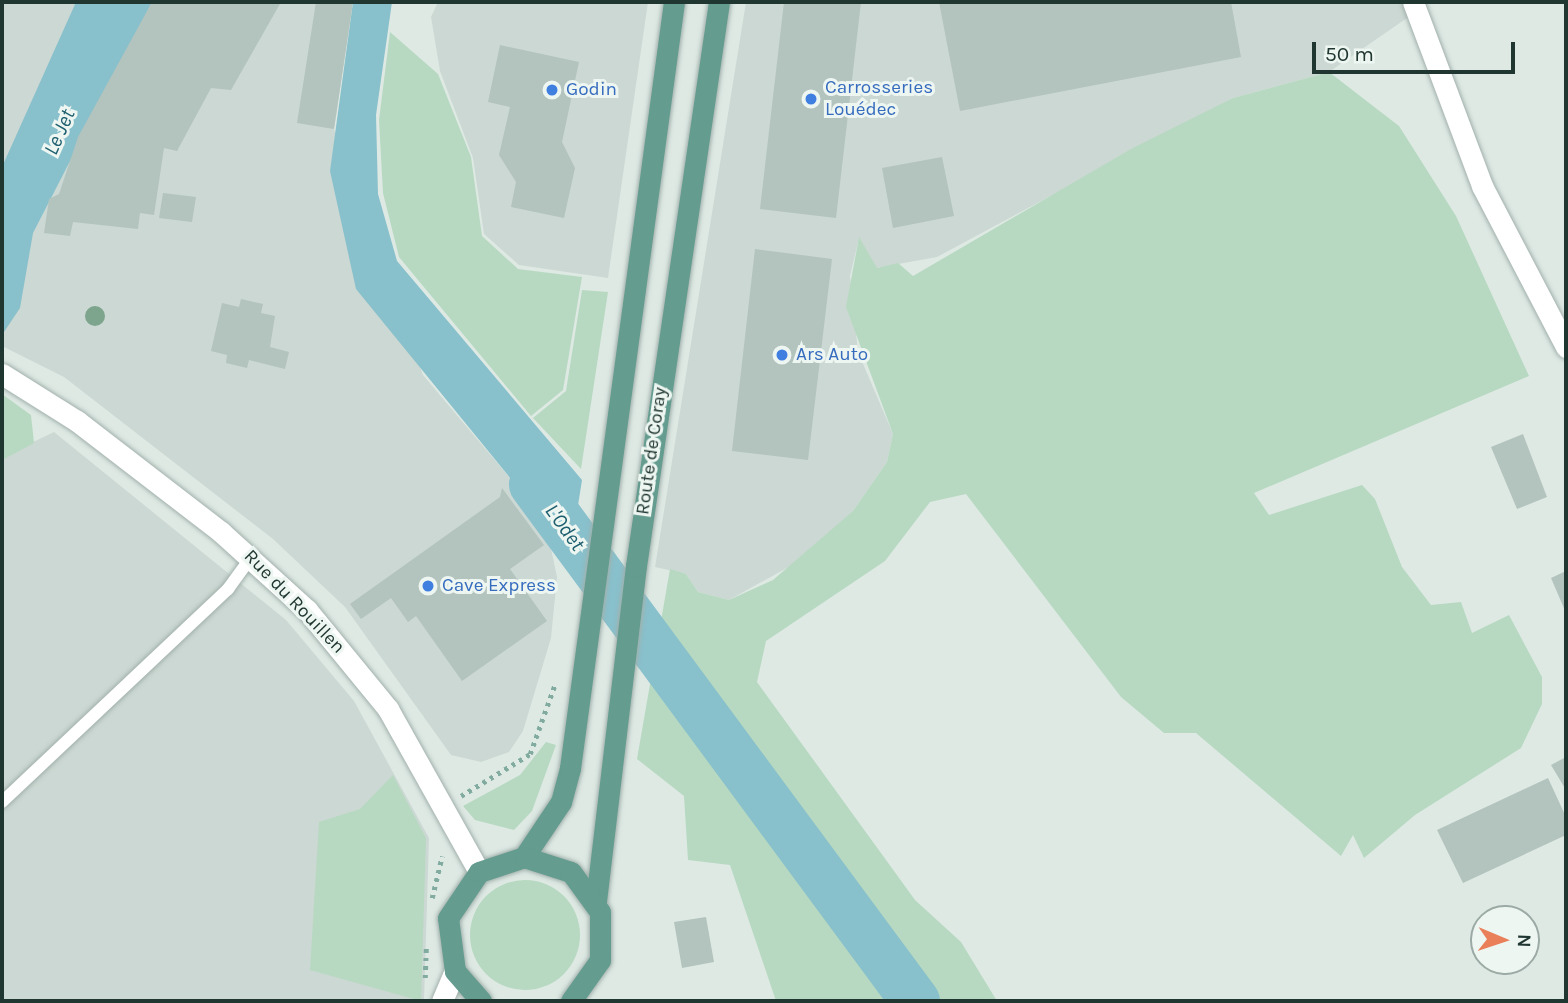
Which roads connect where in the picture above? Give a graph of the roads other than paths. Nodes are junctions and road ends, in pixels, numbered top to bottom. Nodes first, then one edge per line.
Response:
1 (674, 2) edge
2 (719, 2) edge
3 (1413, 2) edge
4 (1566, 347) edge
5 (2, 374) edge
6 (252, 556) junction
7 (2, 802) edge
8 (524, 857) junction
9 (479, 873) junction
10 (596, 901) junction
11 (454, 971) junction
12 (580, 997) edge
13 (442, 1001) edge
14 (481, 1001) edge

1 - 8 main road
2 - 10 main road, Route de Coray
3 - 4 street
5 - 6 street, Rue du Rouillen
6 - 7 lane
6 - 9 street, Rue du Rouillen
8 - 9 main road
8 - 10 main road
9 - 11 main road
10 - 12 main road
11 - 13 street
11 - 14 main road

